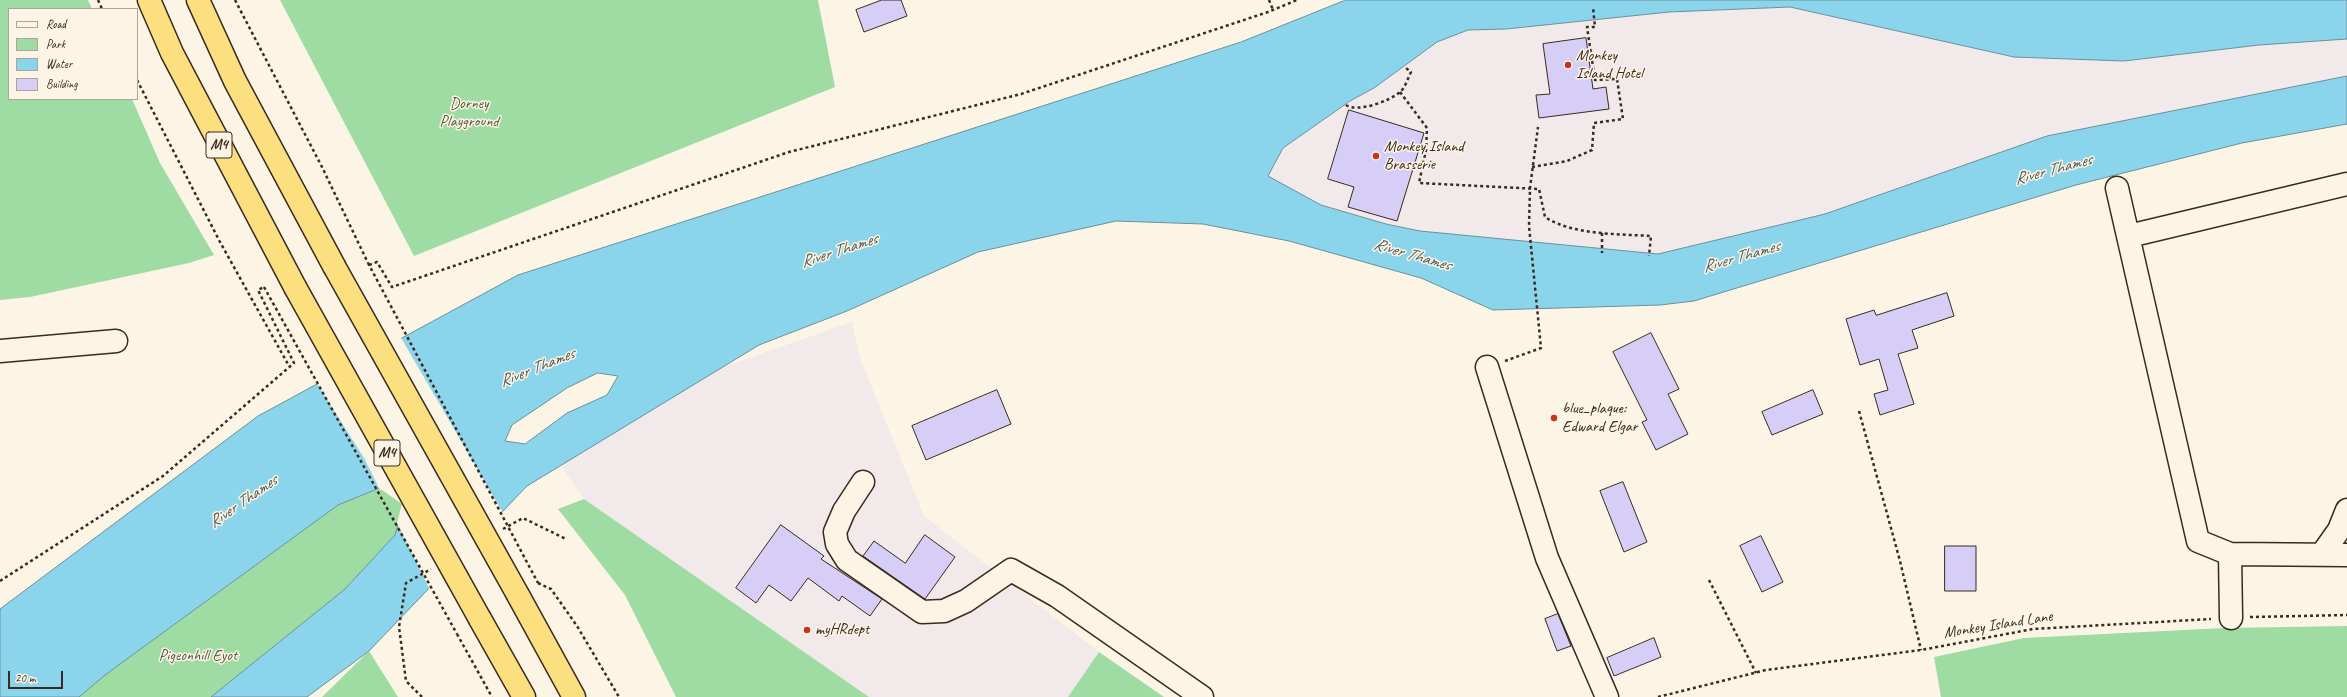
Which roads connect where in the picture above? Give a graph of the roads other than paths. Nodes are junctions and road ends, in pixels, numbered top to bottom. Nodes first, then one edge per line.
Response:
1 (149, 0) edge
2 (198, 0) edge
3 (2347, 184) edge
4 (2117, 188) dead end
5 (2129, 236) junction
6 (116, 342) dead end
7 (0, 351) edge
8 (1487, 367) road end
9 (863, 482) dead end
10 (2347, 510) edge
11 (2230, 554) junction
12 (2322, 554) junction
13 (2347, 555) edge
14 (2231, 618) road end
15 (524, 697) edge
16 (574, 697) edge
17 (1202, 697) edge
18 (1607, 697) edge

1 - 15 highway, M4, bridge
2 - 16 highway, bridge
3 - 5 lane
4 - 5 lane
5 - 11 lane
6 - 7 lane
8 - 18 lane
9 - 17 lane
10 - 12 lane
11 - 12 lane
11 - 14 lane
12 - 13 lane

